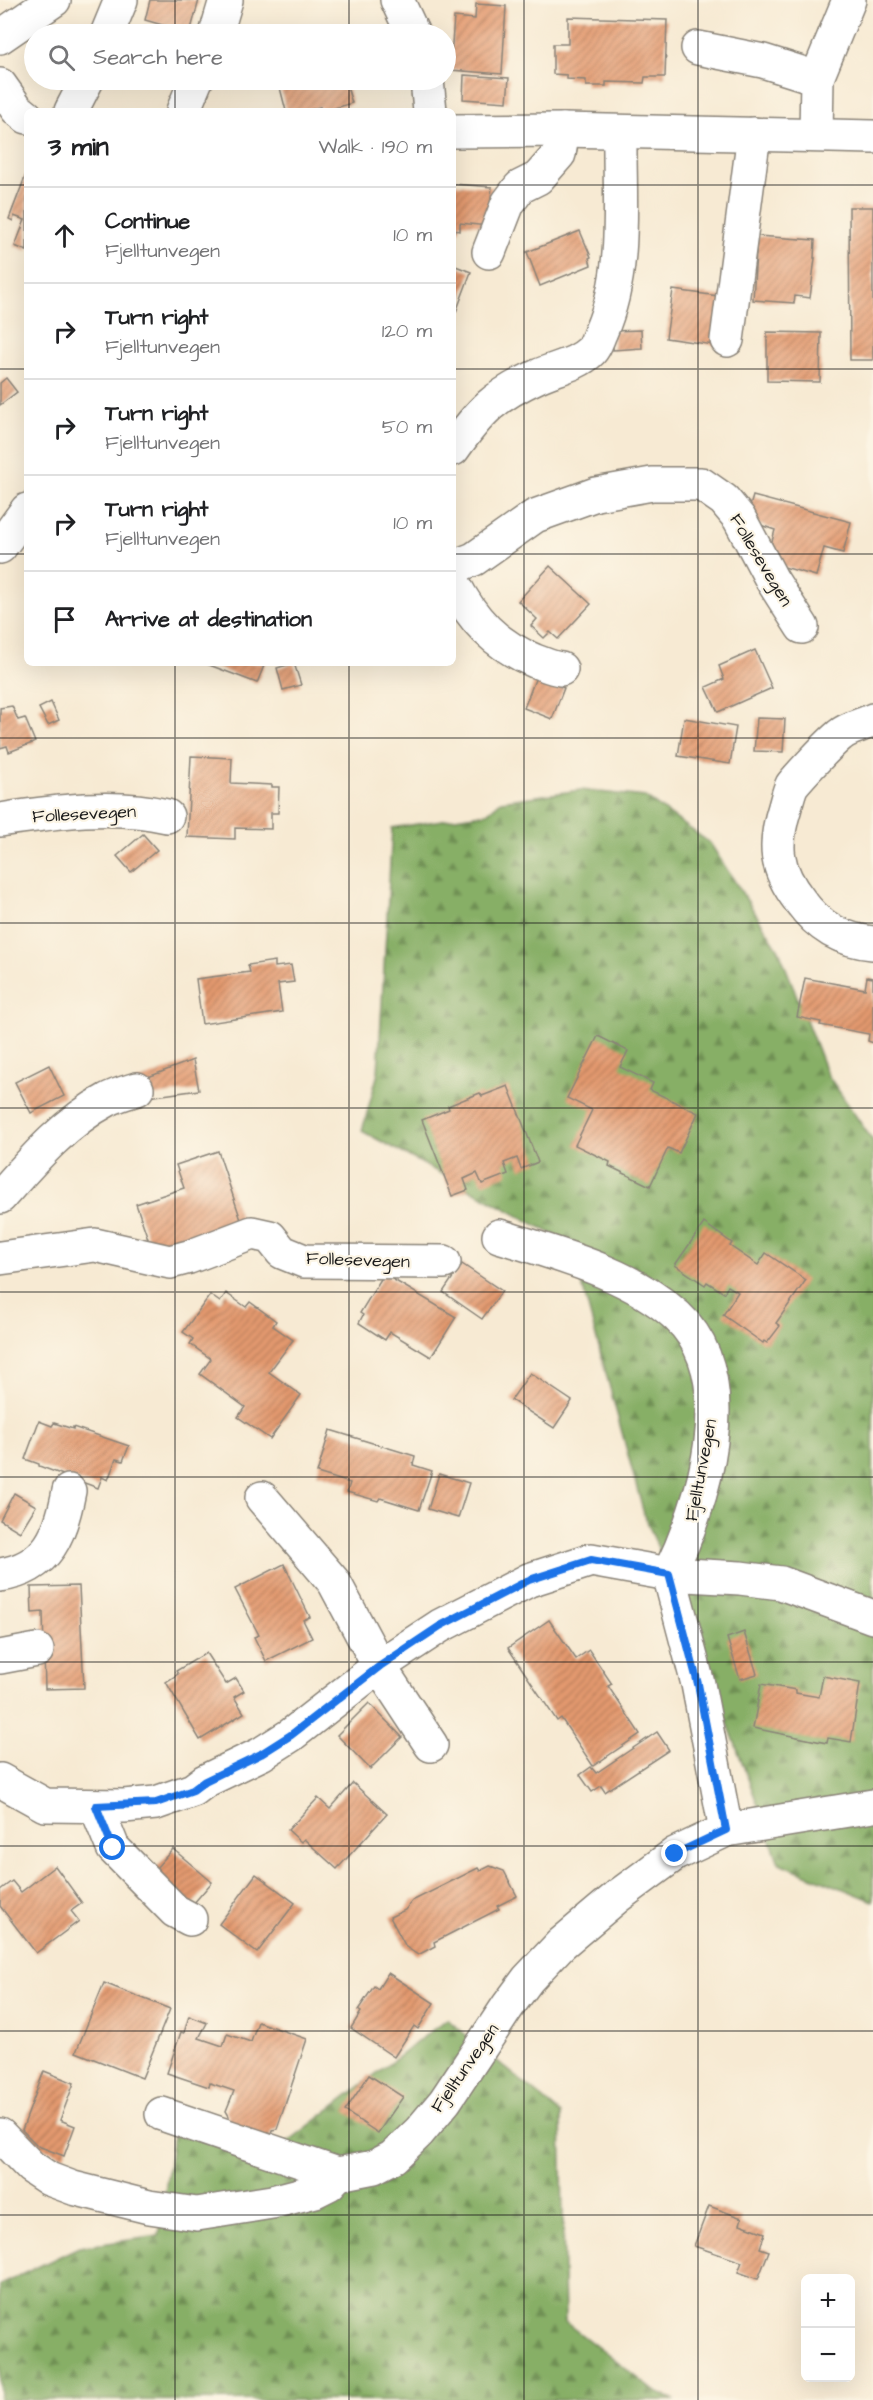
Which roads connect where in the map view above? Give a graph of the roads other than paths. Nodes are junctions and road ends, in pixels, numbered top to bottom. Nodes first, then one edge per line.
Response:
1 (54, 0) edge
2 (121, 0) edge
3 (226, 0) edge
4 (397, 0) edge
5 (849, 0) edge
6 (111, 24) edge
7 (219, 24) edge
8 (408, 24) edge
9 (0, 38) edge
10 (698, 48) dead end
11 (817, 78) junction
12 (0, 85) edge
13 (82, 90) edge
14 (192, 90) edge
15 (428, 90) edge
16 (73, 108) edge
17 (184, 108) edge
18 (430, 108) edge
19 (24, 115) edge
20 (0, 124) edge
21 (24, 127) edge
22 (563, 130) junction
23 (456, 131) edge
24 (620, 132) junction
25 (754, 134) junction
26 (816, 135) junction
27 (873, 137) edge
28 (489, 252) dead end
29 (727, 340) dead end
30 (456, 445) edge
31 (24, 514) edge
32 (0, 547) edge
33 (456, 566) edge
34 (456, 587) edge
35 (802, 627) dead end
36 (561, 669) dead end
37 (873, 720) edge
38 (167, 816) dead end
39 (0, 820) edge
40 (873, 943) edge
41 (137, 1089) dead end
42 (0, 1197) edge
43 (499, 1236) dead end
44 (0, 1258) edge
45 (444, 1262) dead end
46 (69, 1491) dead end
47 (262, 1498) dead end
48 (669, 1574) junction
49 (0, 1575) edge
50 (873, 1617) edge
51 (37, 1650) dead end
52 (0, 1657) edge
53 (380, 1666) junction
54 (431, 1745) dead end
55 (0, 1780) edge
56 (96, 1806) junction
57 (873, 1806) edge
58 (726, 1830) junction
59 (190, 1919) dead end
60 (162, 2114) dead end
61 (0, 2136) edge
62 (338, 2174) junction

1 - 9 main road
2 - 6 main road
3 - 7 main road
4 - 8 main road
5 - 11 main road
10 - 11 main road
11 - 26 main road
12 - 19 main road
13 - 16 main road
14 - 17 main road
15 - 18 main road
20 - 21 main road
22 - 23 main road
22 - 24 main road
22 - 28 main road
24 - 25 main road
24 - 30 main road
25 - 26 main road
25 - 29 main road
26 - 27 main road
31 - 32 main road
33 - 35 main road, Follesevegen
34 - 36 main road
37 - 40 main road
38 - 39 main road, Follesevegen
41 - 42 main road
43 - 48 main road, Fjelltunvegen
44 - 45 main road, Follesevegen
46 - 49 main road
47 - 53 main road
48 - 50 main road
48 - 53 main road
48 - 58 main road
51 - 52 main road
53 - 54 main road
53 - 56 main road
55 - 56 main road
56 - 59 main road
57 - 58 main road, Fjelltunvegen
58 - 62 main road, Fjelltunvegen
60 - 62 main road, Fjelltunvegen
61 - 62 main road

